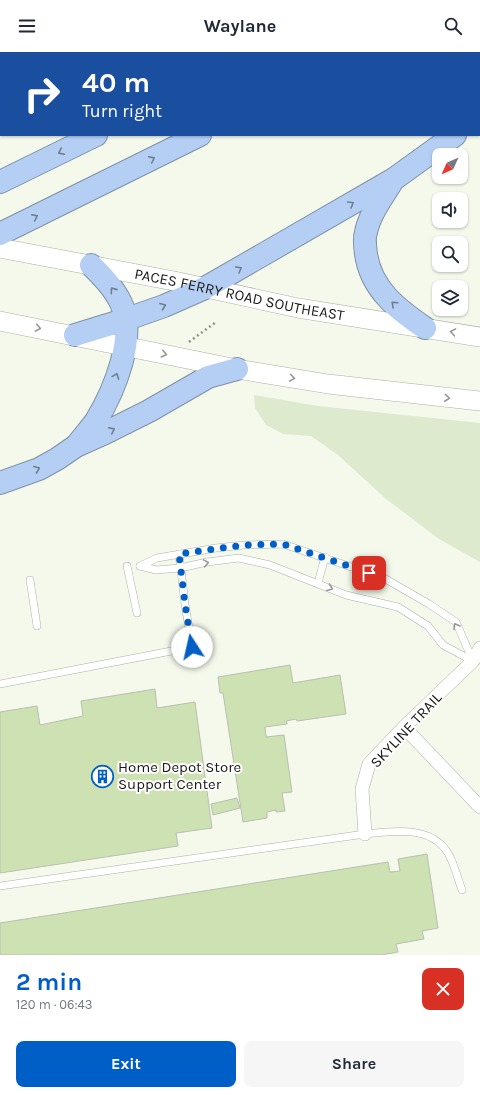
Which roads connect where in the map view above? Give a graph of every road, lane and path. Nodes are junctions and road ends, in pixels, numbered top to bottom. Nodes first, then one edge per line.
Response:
1 (94, 136) edge
2 (198, 136) edge
3 (453, 136) edge
4 (394, 179) junction
5 (0, 182) edge
6 (0, 234) edge
7 (0, 248) edge
8 (91, 265) junction
9 (205, 288) junction
10 (127, 319) junction
11 (0, 321) edge
12 (216, 322) dead end
13 (425, 328) junction
14 (75, 335) junction
15 (480, 337) edge
16 (126, 346) junction
17 (184, 346) dead end
18 (237, 369) junction
19 (480, 401) edge
20 (76, 446) junction
21 (0, 483) edge
22 (179, 554) junction
23 (324, 557) junction
24 (128, 566) dead end
25 (180, 568) junction
26 (30, 580) dead end
27 (318, 583) junction
28 (137, 613) dead end
29 (37, 626) dead end
30 (480, 648) edge
31 (476, 660) edge
32 (0, 684) edge
33 (404, 727) junction
34 (480, 807) edge
35 (365, 834) junction
36 (0, 886) edge
37 (462, 890) dead end

1 -> 5 highway
6 -> 2 highway
3 - 4 highway
9 -> 4 highway
13 -> 4 highway
7 - 8 main road, PACES FERRY ROAD SOUTHEAST
8 - 9 main road, PACES FERRY ROAD SOUTHEAST
10 -> 8 highway
10 -> 9 highway
9 - 13 main road, PACES FERRY ROAD SOUTHEAST
10 - 14 highway
10 - 16 highway
11 -> 14 main road
12 - 17 path
15 -> 13 main road, PACES FERRY ROAD SOUTHEAST
14 - 16 main road
16 -> 18 main road
20 -> 16 highway
18 -> 19 main road
20 -> 18 highway
21 -> 20 highway
22 - 23 lane
22 - 25 lane
22 - 25 lane
23 - 27 lane
31 -> 23 lane
24 - 28 lane
25 -> 27 lane
25 - 32 lane
26 - 29 lane
27 -> 31 lane
30 - 31 street, SKYLINE TRAIL
31 - 33 street, SKYLINE TRAIL
33 - 34 street
33 - 35 street, SKYLINE TRAIL
35 - 36 lane
35 - 37 lane

